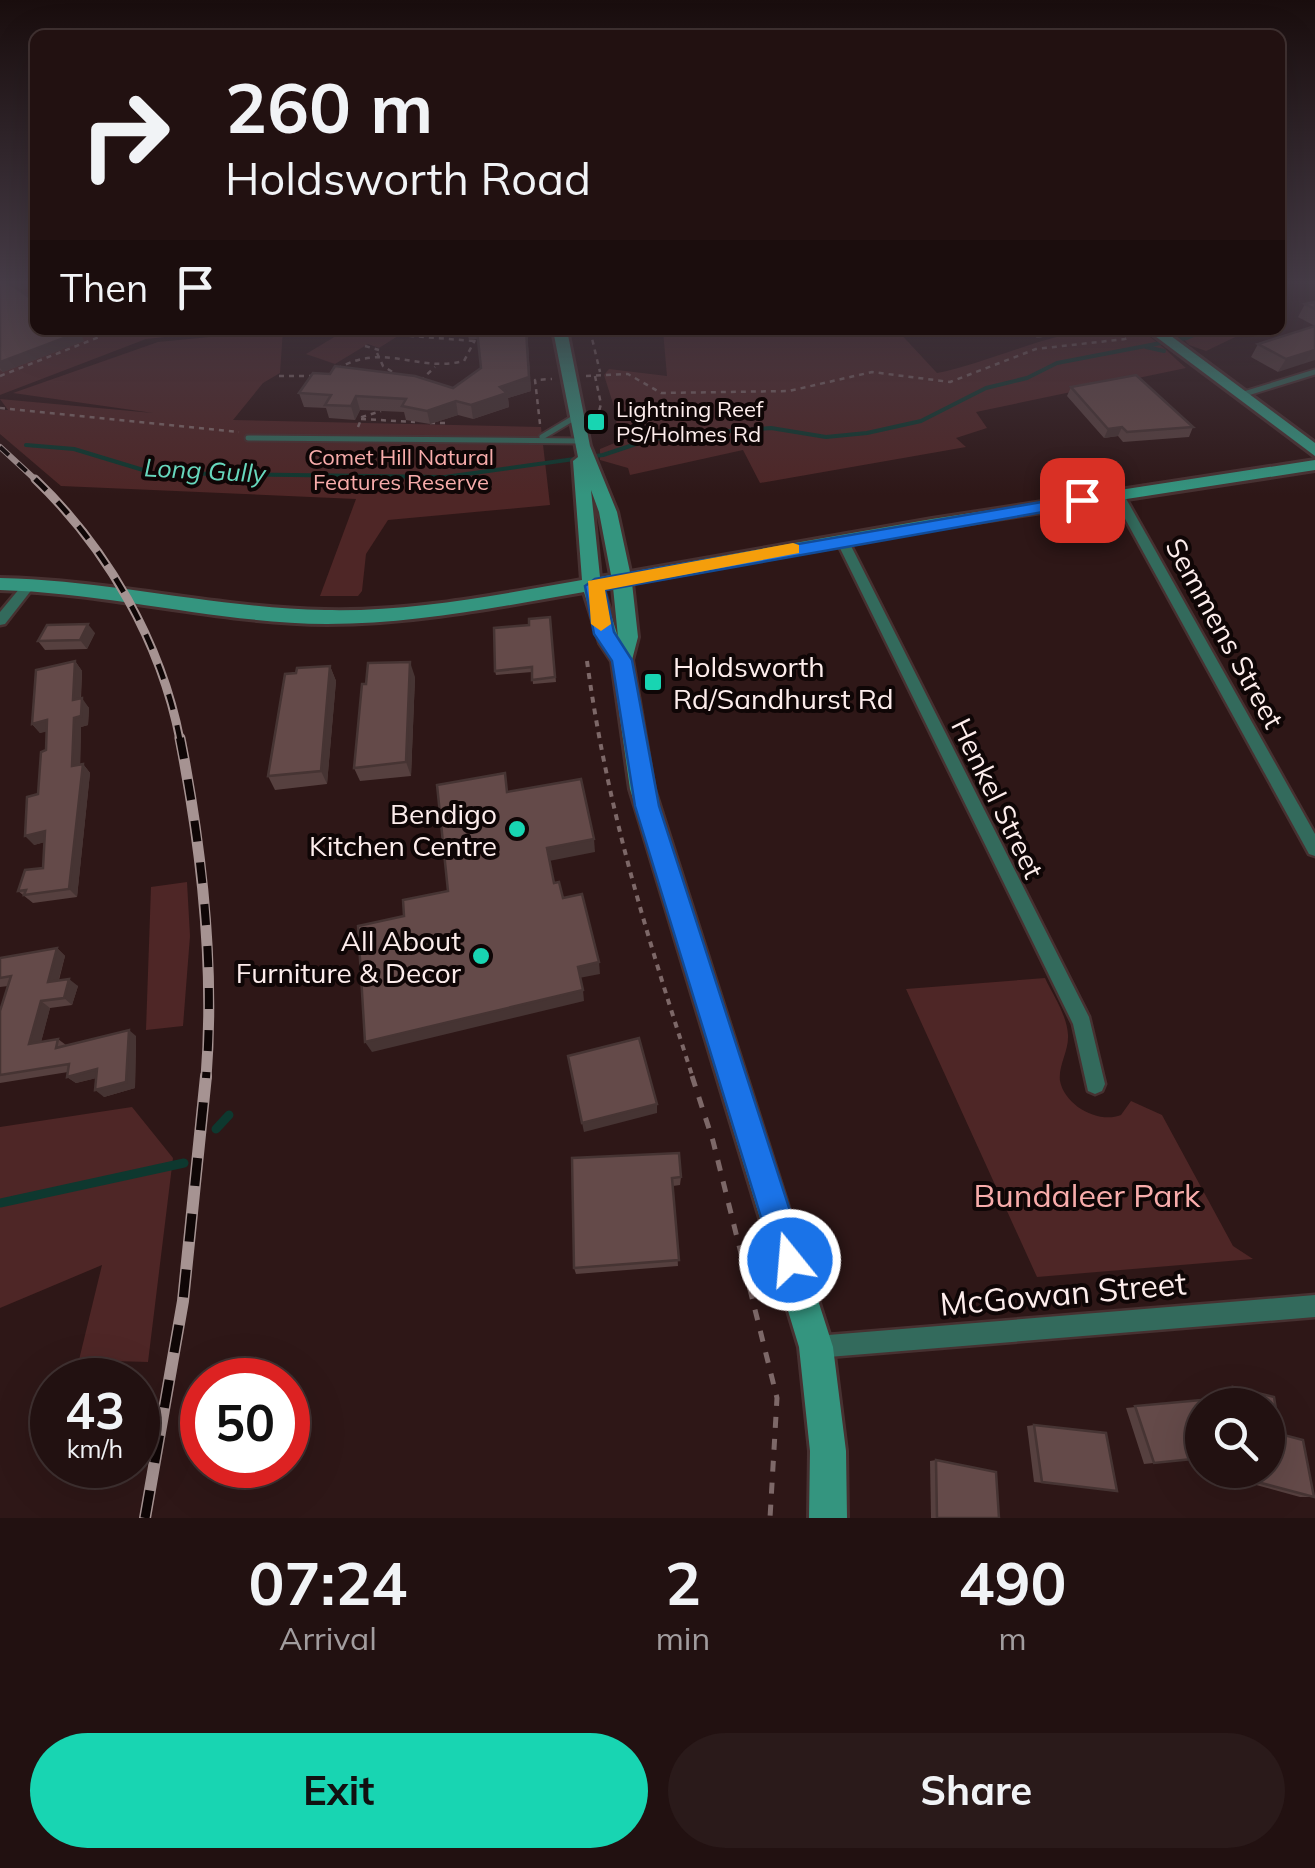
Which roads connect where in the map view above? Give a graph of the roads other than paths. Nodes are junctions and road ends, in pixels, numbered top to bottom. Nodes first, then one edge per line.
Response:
1 (565, 353) edge
2 (1185, 353) edge
3 (1315, 372) edge
4 (1241, 395) junction
5 (577, 416) junction
6 (542, 434) junction
7 (248, 438) dead end
8 (1315, 451) edge
9 (583, 454) junction
10 (1315, 465) edge
11 (1118, 495) junction
12 (842, 540) junction
13 (622, 580) junction
14 (0, 584) edge
15 (29, 585) junction
16 (595, 586) junction
17 (0, 621) edge
18 (622, 660) junction
19 (1315, 849) edge
20 (1095, 1084) dead end
21 (1315, 1306) edge
22 (816, 1347) junction
23 (828, 1518) edge

1 - 5 main road
2 - 4 main road
3 - 4 lane
4 - 8 main road
5 - 6 lane
5 - 9 main road
6 - 7 lane
6 - 9 lane
9 - 13 main road
9 - 16 main road
10 - 11 main road
11 - 12 main road
11 - 19 street, Semmens Street
12 - 13 main road
12 - 20 street, Henkel Street
13 - 16 main road
13 - 18 main road
14 - 15 main road
15 - 16 main road
15 - 17 street
16 - 18 main road
18 - 22 main road
21 - 22 street, McGowan Street
22 - 23 main road

